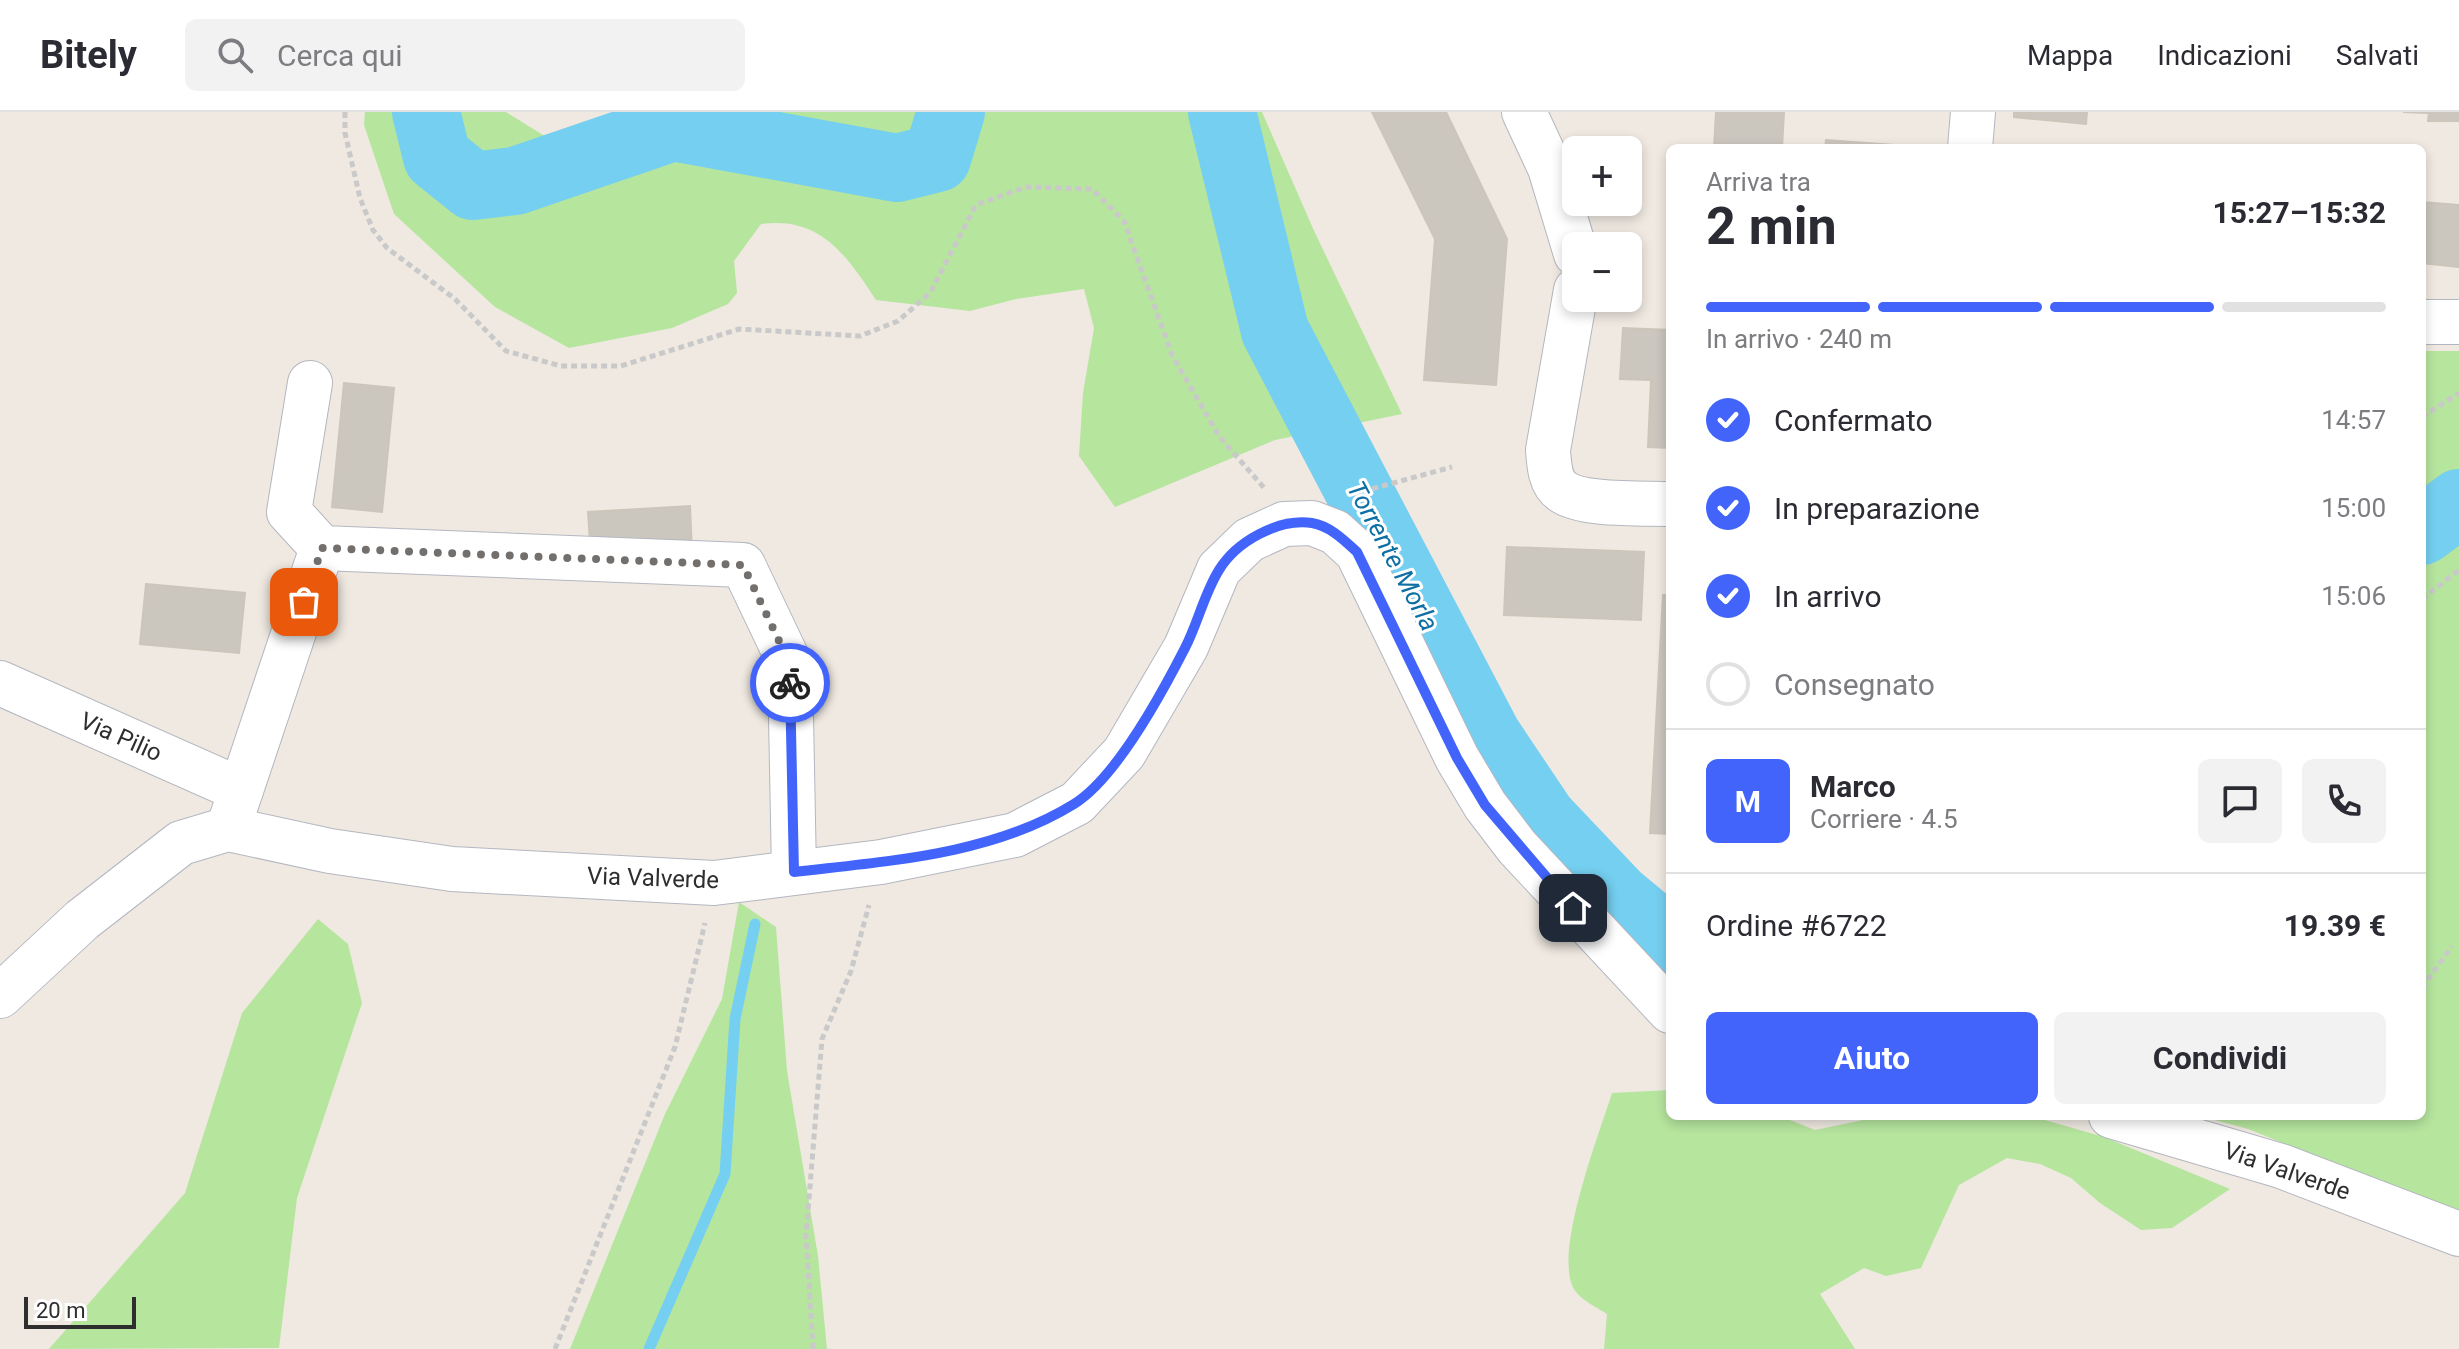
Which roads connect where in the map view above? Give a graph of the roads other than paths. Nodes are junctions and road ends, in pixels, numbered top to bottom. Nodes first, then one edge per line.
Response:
1 (1524, 112) edge
2 (1973, 112) edge
3 (1970, 144) edge
4 (1569, 232) edge
5 (1572, 312) edge
6 (2426, 322) edge
7 (2459, 322) edge
8 (310, 383) dead end
9 (1666, 504) edge
10 (322, 548) junction
11 (0, 683) edge
12 (235, 809) junction
13 (794, 872) junction
14 (0, 996) edge
15 (1666, 1007) edge
16 (2125, 1120) edge
17 (2459, 1234) edge

1 - 4 street
2 - 3 street
5 - 9 street
6 - 7 street
8 - 10 street
10 - 12 street
10 - 13 street
11 - 12 street, Via Pilio
12 - 13 street, Via Valverde
12 - 14 street, Via Valverde
13 - 15 street, Via Valverde
16 - 17 street, Via Valverde

